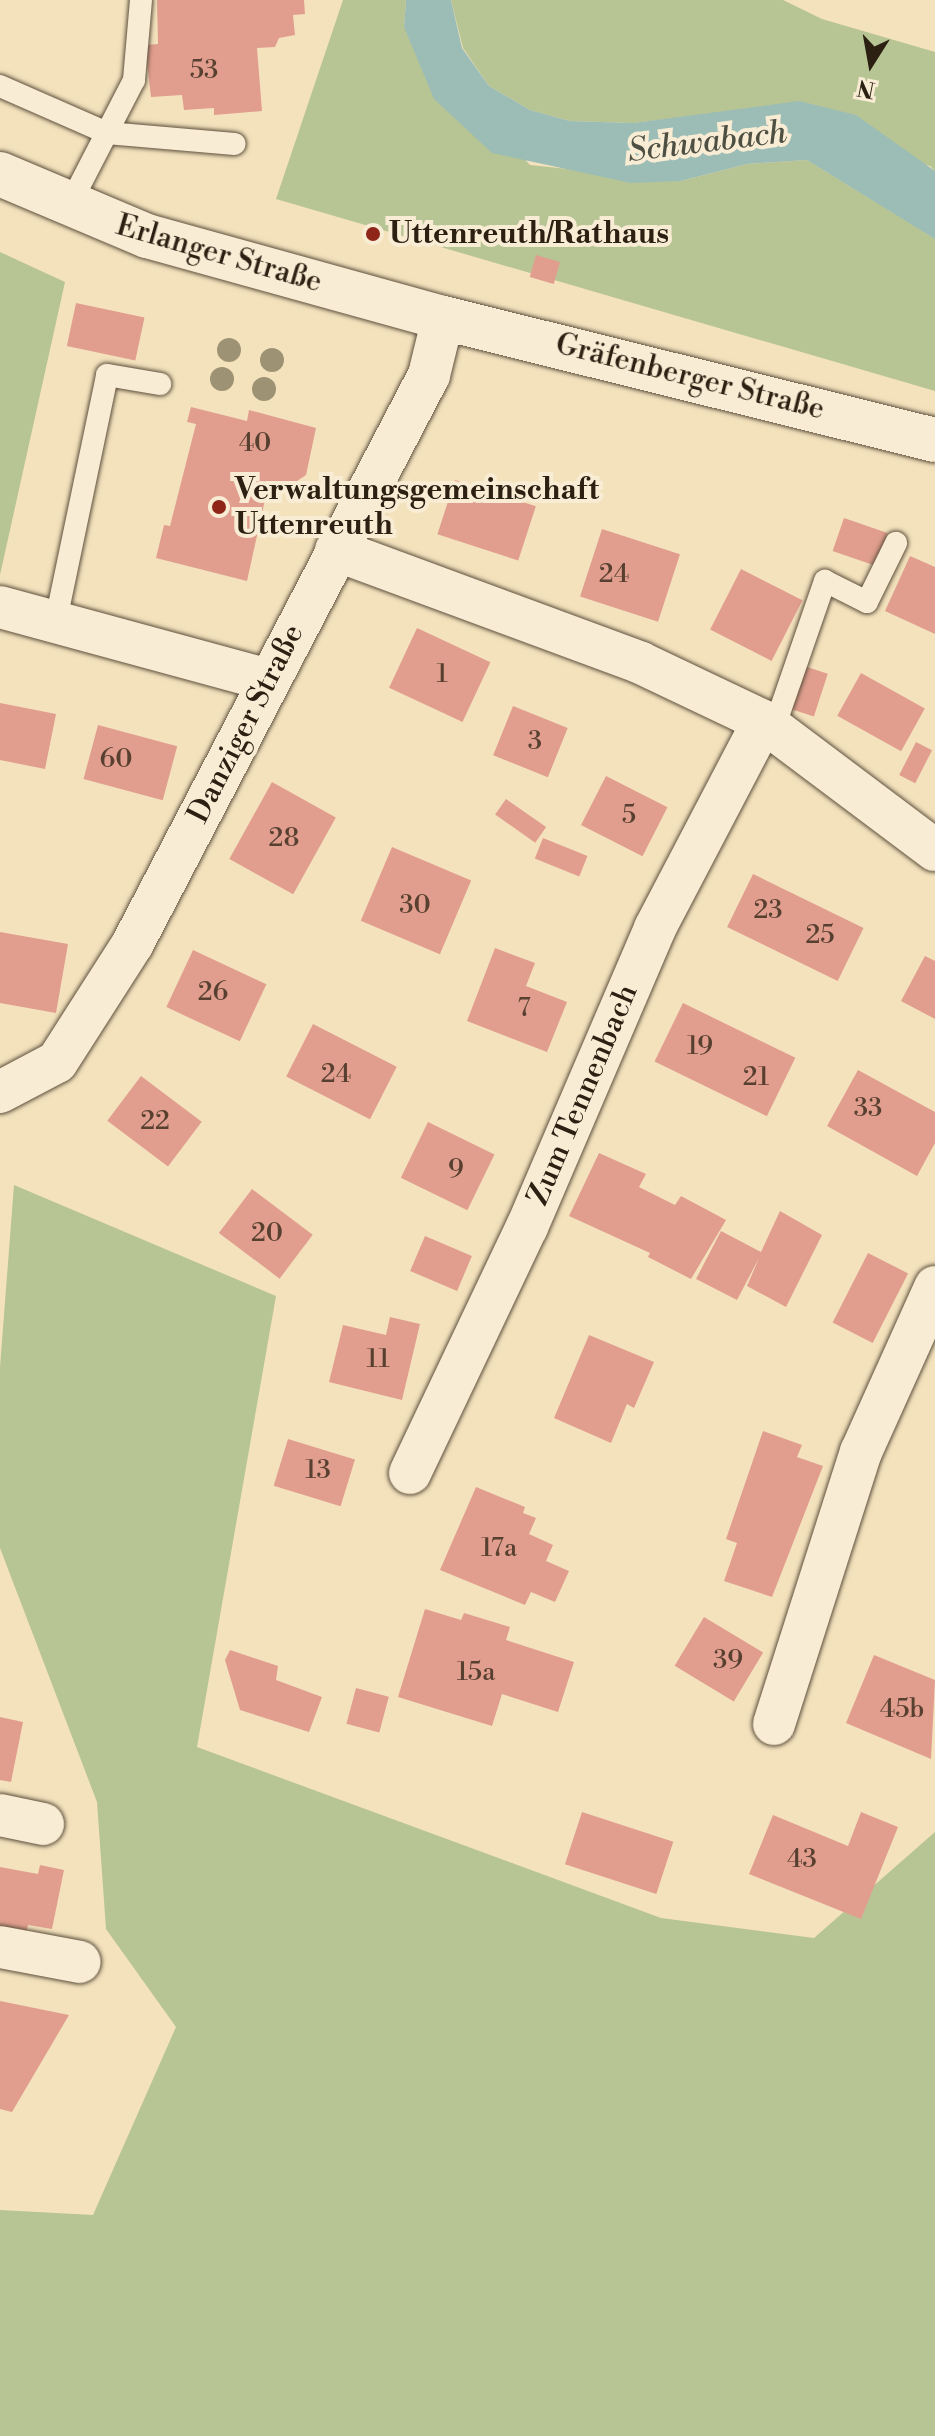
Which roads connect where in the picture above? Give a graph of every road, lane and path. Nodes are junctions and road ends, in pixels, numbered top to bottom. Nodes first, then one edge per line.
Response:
1 (141, 0) edge
2 (0, 86) edge
3 (107, 133) junction
4 (235, 144) dead end
5 (0, 174) edge
6 (69, 206) junction
7 (443, 318) junction
8 (160, 384) dead end
9 (935, 440) edge
10 (896, 543) dead end
11 (336, 550) junction
12 (0, 607) edge
13 (56, 620) junction
14 (269, 680) junction
15 (768, 724) junction
16 (935, 850) edge
17 (0, 1092) edge
18 (935, 1287) edge
19 (410, 1473) dead end
20 (774, 1724) dead end
21 (0, 1815) edge
22 (43, 1824) dead end
23 (0, 1947) edge
24 (80, 1962) dead end

1 - 3 lane
2 - 3 lane
3 - 4 lane
3 - 6 lane
5 - 6 main road, Erlanger Straße
6 - 7 main road, Erlanger Straße
7 - 9 main road, Gräfenberger Straße
7 - 11 street, Danziger Straße
8 - 13 lane
10 - 15 lane
11 - 14 street, Danziger Straße
11 - 15 street
12 - 13 street
13 - 14 street
14 - 17 street, Danziger Straße
15 - 16 street
15 - 19 street, Zum Tennenbach
18 - 20 street
21 - 22 street
23 - 24 street

